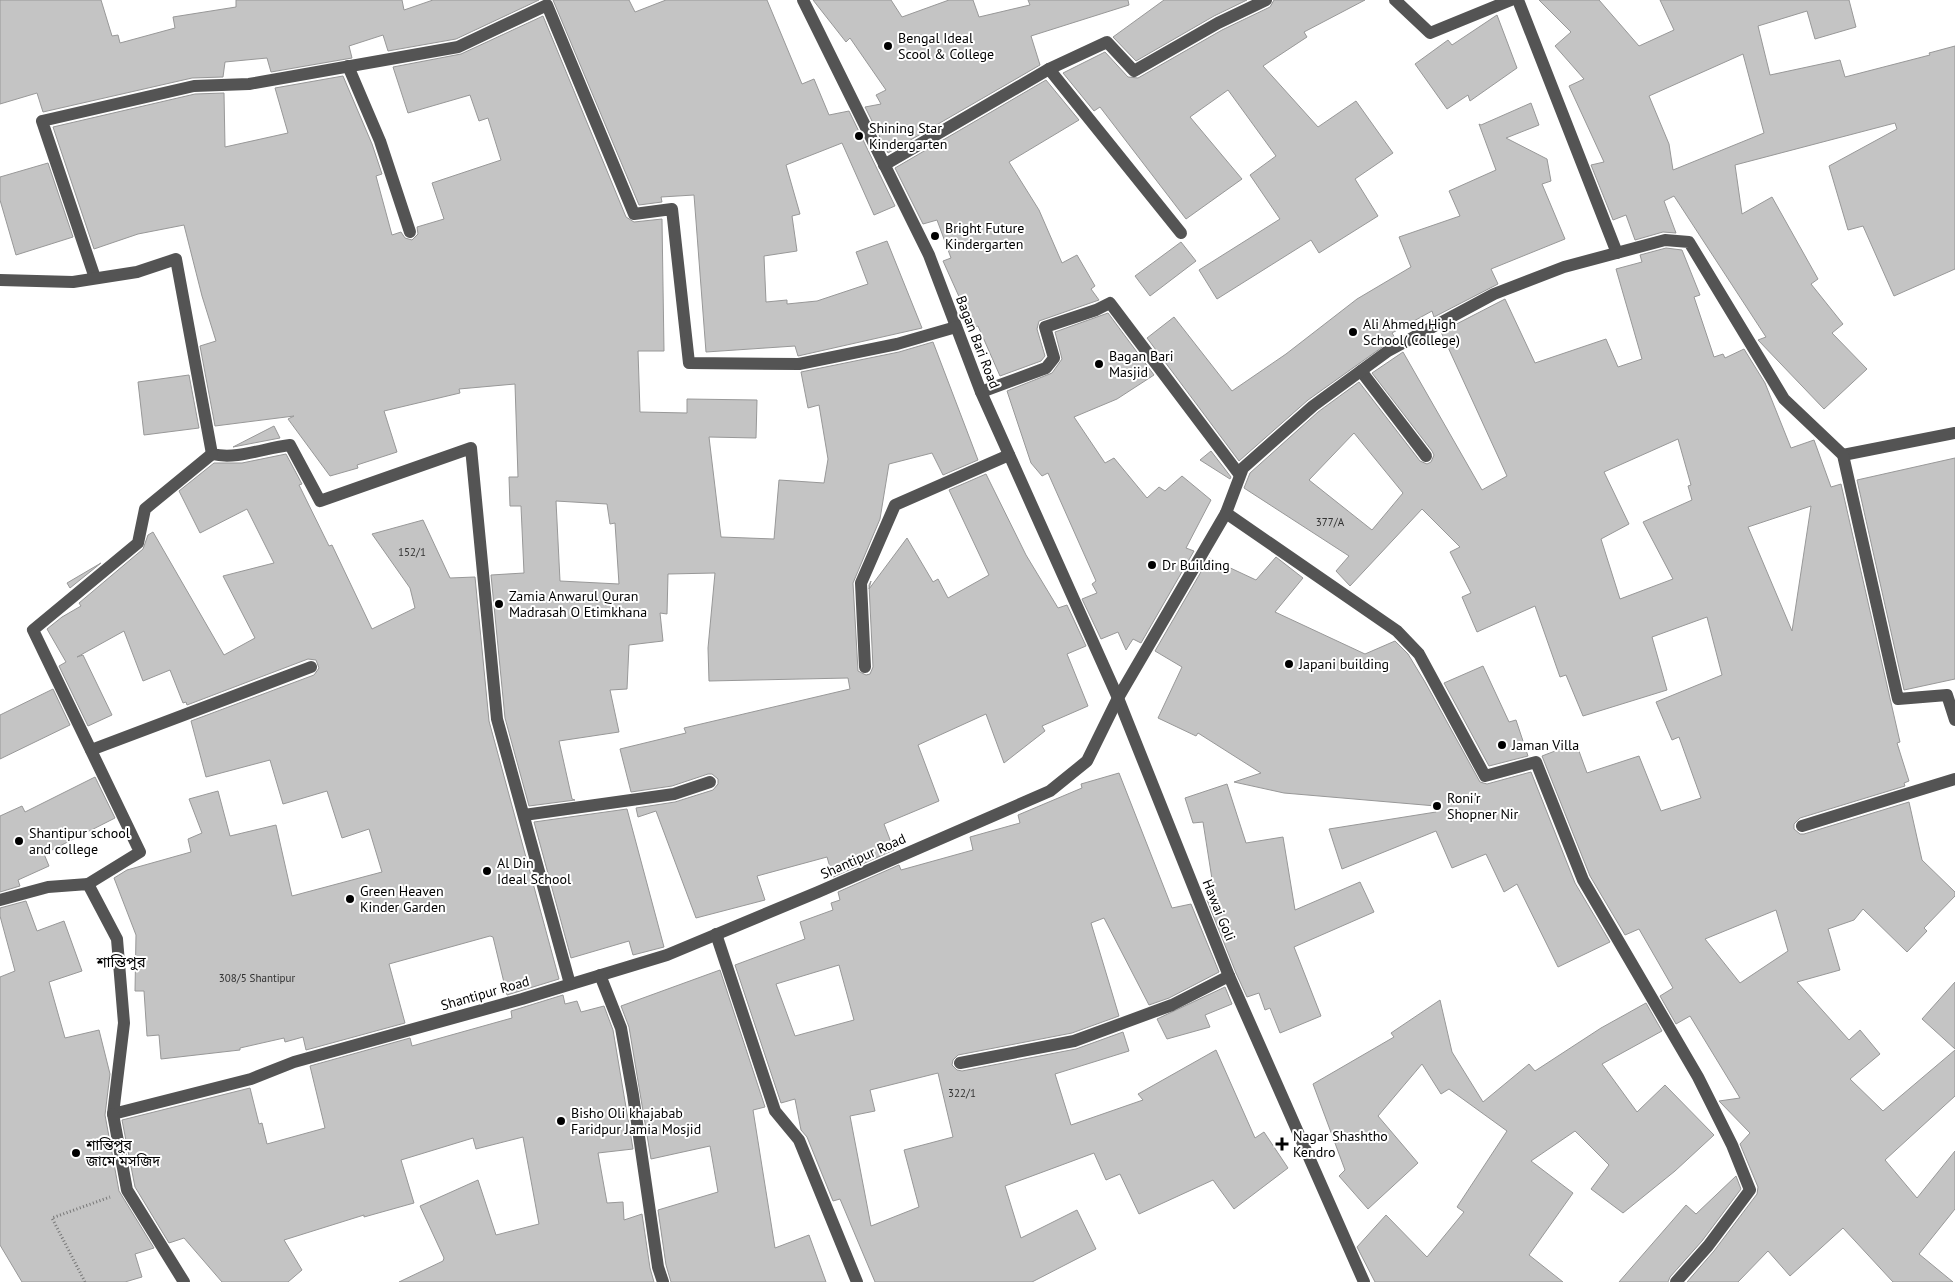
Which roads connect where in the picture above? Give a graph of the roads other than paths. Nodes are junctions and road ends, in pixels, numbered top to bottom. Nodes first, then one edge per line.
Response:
1 (803, 0) edge
2 (1266, 0) edge
3 (1395, 0) edge
4 (1511, 0) edge
5 (1518, 0) edge
6 (348, 66) junction
7 (1049, 69) junction
8 (884, 165) junction
9 (410, 232) dead end
10 (1181, 233) dead end
11 (1617, 252) junction
12 (95, 278) junction
13 (0, 280) edge
14 (956, 327) junction
15 (1361, 371) junction
16 (981, 392) junction
17 (1955, 433) edge
18 (212, 454) junction
19 (1009, 455) junction
20 (1843, 455) junction
21 (1426, 456) dead end
22 (1239, 474) junction
23 (1226, 513) junction
24 (865, 667) dead end
25 (311, 668) dead end
26 (1118, 698) junction
27 (1955, 720) edge
28 (91, 750) junction
29 (1955, 778) edge
30 (710, 782) dead end
31 (524, 815) junction
32 (1802, 826) dead end
33 (88, 884) junction
34 (0, 900) edge
35 (716, 934) junction
36 (600, 975) junction
37 (1229, 976) junction
38 (570, 984) junction
39 (960, 1063) dead end
40 (113, 1114) junction
41 (184, 1282) edge
42 (663, 1282) edge
43 (857, 1282) edge
44 (1364, 1282) edge
45 (1676, 1282) edge

1 - 8 street, Bagan Bari Road
2 - 7 street
3 - 4 street
5 - 11 street
6 - 9 street
6 - 12 street
6 - 14 street
7 - 8 street
7 - 10 street
8 - 14 street, Bagan Bari Road
11 - 15 street
11 - 20 street
12 - 13 street
12 - 18 street
14 - 16 street, Bagan Bari Road
15 - 21 street
15 - 22 street
16 - 19 street, Bagan Bari Road
16 - 22 street
17 - 20 street
18 - 28 street
18 - 31 street
19 - 24 street
19 - 26 street, Bagan Bari Road
20 - 27 street
22 - 23 street, Shantipur Road
23 - 26 street, Shantipur Road
23 - 45 street
25 - 28 street
26 - 35 street, Shantipur Road
26 - 37 street, Hawai Goli
28 - 33 street
29 - 32 street
30 - 31 street
31 - 38 street
33 - 34 street
33 - 40 street
35 - 36 street, Shantipur Road
35 - 43 street
36 - 38 street, Shantipur Road
36 - 42 street
37 - 39 street
37 - 44 street, Hawai Goli
38 - 40 street, Shantipur Road
40 - 41 street

